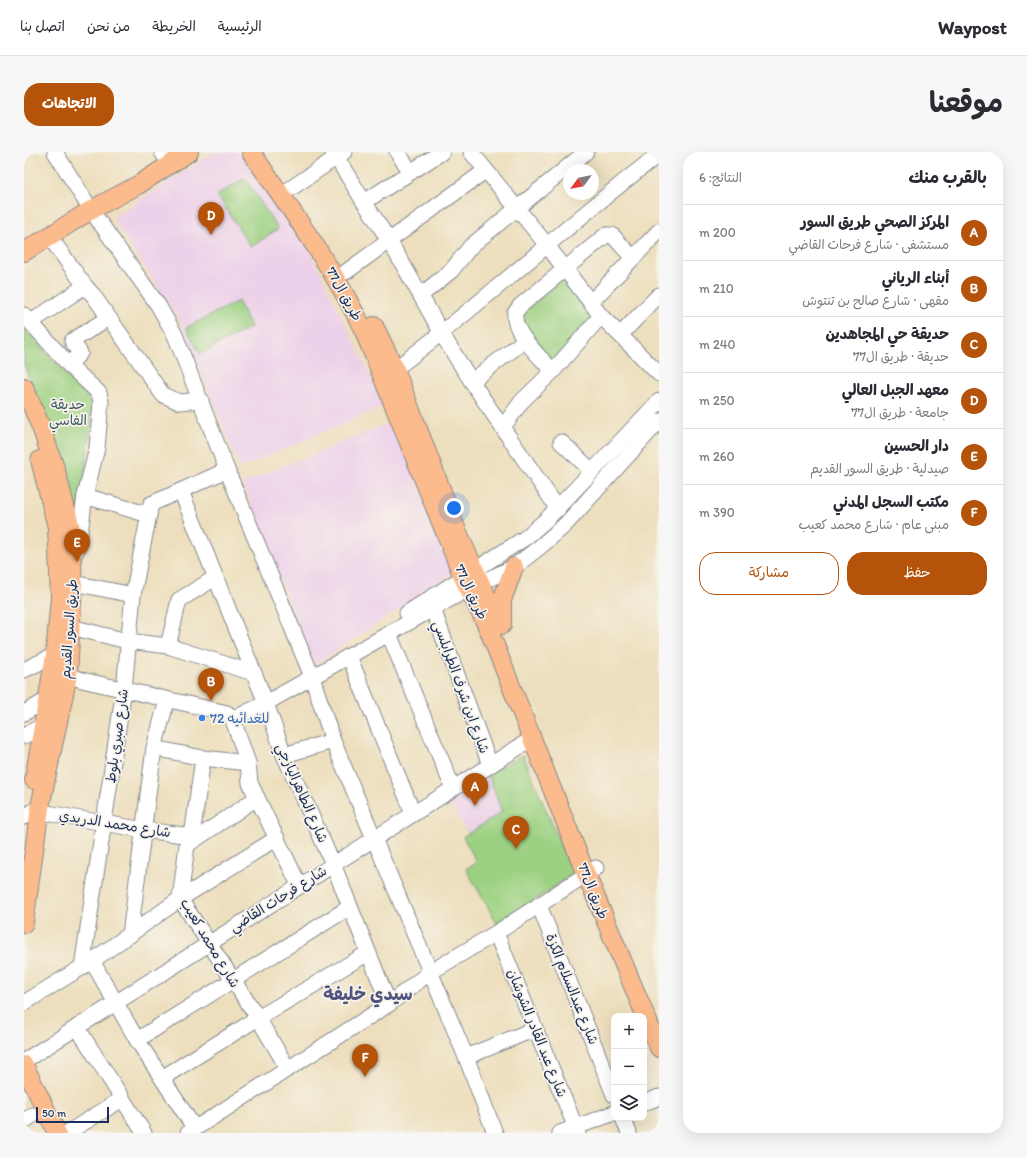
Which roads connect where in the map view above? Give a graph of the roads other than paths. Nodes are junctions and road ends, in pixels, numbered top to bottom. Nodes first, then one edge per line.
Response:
1 (55, 152) edge
2 (189, 152) edge
3 (251, 152) edge
4 (263, 152) edge
5 (397, 152) edge
6 (442, 152) edge
7 (471, 152) edge
8 (586, 152) edge
9 (338, 154) edge
10 (166, 158) edge
11 (653, 159) edge
12 (485, 171) junction
13 (411, 172) junction
14 (290, 189) junction
15 (364, 202) junction
16 (517, 208) junction
17 (91, 210) junction
18 (659, 231) edge
19 (50, 236) junction
20 (390, 240) junction
21 (546, 244) junction
22 (24, 250) edge
23 (633, 258) junction
24 (565, 269) junction
25 (346, 272) junction
26 (84, 286) junction
27 (421, 295) junction
28 (659, 295) edge
29 (591, 302) junction
30 (600, 316) junction
31 (108, 318) junction
32 (27, 319) edge
33 (443, 333) junction
34 (620, 335) junction
35 (525, 340) junction
36 (69, 365) junction
37 (395, 369) junction
38 (554, 371) junction
39 (659, 374) edge
40 (472, 381) junction
41 (24, 387) edge
42 (201, 400) junction
43 (659, 401) edge
44 (24, 413) edge
45 (659, 421) edge
46 (503, 427) junction
47 (561, 442) dead end
48 (227, 470) junction
49 (592, 471) junction
50 (54, 490) junction
51 (181, 491) junction
52 (85, 496) junction
53 (558, 509) junction
54 (150, 510) junction
55 (73, 557) junction
56 (514, 567) junction
57 (215, 578) junction
58 (471, 580) junction
59 (73, 583) junction
60 (133, 595) junction
61 (433, 609) junction
62 (71, 627) junction
63 (502, 632) junction
64 (389, 634) junction
65 (127, 641) junction
66 (168, 646) junction
67 (55, 655) junction
68 (349, 656) junction
69 (24, 670) edge
70 (253, 673) junction
71 (68, 675) junction
72 (311, 676) junction
73 (124, 690) junction
74 (47, 700) junction
75 (167, 700) junction
76 (266, 704) junction
77 (24, 713) edge
78 (233, 719) junction
79 (43, 725) junction
80 (24, 736) edge
81 (533, 738) junction
82 (333, 740) junction
83 (154, 748) junction
84 (284, 755) junction
85 (203, 758) junction
86 (248, 763) junction
87 (490, 765) junction
88 (30, 778) edge
89 (453, 788) junction
90 (257, 798) junction
91 (30, 813) edge
92 (413, 814) junction
93 (104, 823) junction
94 (144, 830) junction
95 (277, 838) junction
96 (374, 838) junction
97 (189, 841) junction
98 (24, 844) edge
99 (333, 864) junction
100 (591, 871) junction
101 (299, 886) junction
102 (180, 899) junction
103 (539, 905) junction
104 (350, 907) junction
105 (24, 923) edge
106 (496, 933) junction
107 (130, 935) junction
108 (208, 943) junction
109 (368, 953) junction
110 (87, 964) junction
111 (429, 973) junction
112 (232, 980) junction
113 (24, 1003) edge
114 (115, 1003) junction
115 (389, 1004) junction
116 (258, 1018) junction
117 (659, 1019) edge
118 (77, 1027) junction
119 (535, 1029) junction
120 (137, 1040) junction
121 (659, 1048) edge
122 (466, 1057) junction
123 (24, 1061) edge
124 (24, 1065) edge
125 (288, 1069) junction
126 (162, 1078) junction
127 (611, 1087) edge
128 (24, 1094) edge
129 (659, 1097) edge
130 (122, 1099) junction
131 (647, 1101) edge
132 (611, 1114) edge
133 (29, 1118) edge
134 (624, 1121) edge
135 (576, 1130) edge
136 (191, 1131) edge
137 (43, 1133) edge
138 (57, 1133) edge
139 (67, 1133) edge
140 (144, 1133) edge
141 (495, 1133) edge
142 (560, 1133) edge
143 (629, 1133) edge

1 - 17 street
2 - 10 main road
3 - 58 main road, طريق ال77
4 - 14 main road
5 - 13 street
6 - 13 street
7 - 12 street
8 - 16 street
9 - 14 street
9 - 15 street
10 - 17 main road
11 - 21 street
12 - 16 street
12 - 20 street
13 - 15 street
14 - 25 main road
15 - 20 street
16 - 21 street
16 - 27 street
17 - 19 main road
17 - 42 street
18 - 23 street
19 - 22 main road
19 - 26 street
20 - 25 street
20 - 27 street
21 - 24 street
21 - 33 street
23 - 24 street
23 - 29 street
24 - 29 street
24 - 35 street
25 - 37 main road
26 - 31 street
26 - 32 street
27 - 33 street
28 - 34 street
29 - 30 street
30 - 34 street
30 - 38 street
31 - 36 street
31 - 42 street
32 - 36 street
33 - 37 street
33 - 40 street
34 - 39 street
35 - 38 street
35 - 40 street
36 - 52 street
37 - 58 main road
38 - 46 street
40 - 46 street
41 - 50 main road, طريق السور القديم
42 - 48 street
43 - 49 street
44 - 50 main road, طريق السور القديم
45 - 56 street
46 - 53 street
47 - 49 street
48 - 51 street
48 - 72 street
49 - 53 street
50 - 55 main road, طريق السور القديم
50 - 67 main road, طريق السور القديم
51 - 54 street
51 - 57 street, شارع الطاهراليازجي
52 - 54 street
52 - 55 street
53 - 58 street
54 - 60 street, شارع صبري بلوط
55 - 59 main road, طريق السور القديم
56 - 58 street
56 - 63 main road
57 - 66 street
57 - 70 street, شارع الطاهراليازجي
58 - 61 street
58 - 63 main road
58 - 72 street
58 - 81 main road, طريق ال77
59 - 60 street
59 - 62 main road, طريق السور القديم
60 - 65 street, شارع صبري بلوط
61 - 64 street
61 - 87 street, شارع ابن شرف الطرابلسي
62 - 65 street
62 - 71 main road, طريق السور القديم
63 - 100 main road
64 - 68 street
64 - 89 street
65 - 66 street
65 - 73 street, شارع صبري بلوط
66 - 70 street
67 - 69 street
67 - 74 main road, طريق السور القديم
68 - 72 street
68 - 92 street
70 - 76 street, شارع الطاهراليازجي
71 - 73 street
71 - 91 main road, طريق السور القديم
72 - 76 street
72 - 82 street
73 - 75 street
73 - 93 street, شارع صبري بلوط
74 - 77 street
74 - 79 main road, طريق السور القديم
75 - 78 street
75 - 83 street
76 - 78 street
76 - 84 street, شارع الطاهراليازجي
78 - 86 street
79 - 80 street
79 - 88 main road, طريق السور القديم
81 - 87 street, شارع فرحات القاضي
81 - 100 main road, طريق ال77
82 - 84 street
82 - 96 street
83 - 85 street
83 - 94 street
84 - 99 street, شارع الطاهراليازجي
85 - 86 street
85 - 97 street, شارع محمد كعيب
86 - 90 street
87 - 89 street, شارع فرحات القاضي
88 - 91 main road, طريق السور القديم
89 - 92 street, شارع فرحات القاضي
90 - 95 street
90 - 97 street, شارع محمد الدريدي
91 - 93 street, شارع محمد الدريدي
91 - 98 main road, طريق السور القديم
91 - 105 main road, طريق السور القديم
92 - 96 street, شارع فرحات القاضي
93 - 94 street, شارع محمد الدريدي
93 - 110 street, شارع صبري بلوط
94 - 97 street, شارع محمد الدريدي
94 - 107 street
95 - 101 street
95 - 102 street
96 - 99 street, شارع فرحات القاضي
96 - 111 street
97 - 102 street, شارع محمد كعيب
99 - 101 street, شارع فرحات القاضي
99 - 104 street, شارع الطاهراليازجي
100 - 103 street
100 - 117 main road, طريق ال77
100 - 121 main road, طريق ال77
101 - 108 street, شارع فرحات القاضي
102 - 107 street
102 - 108 street, شارع محمد كعيب
103 - 106 street
103 - 127 street, شارع عبدالسلام الكزة
104 - 109 street, شارع الطاهراليازجي
104 - 112 street
106 - 111 street
106 - 119 street, شارع عبد القادر الشوشان
107 - 110 street
108 - 112 street, شارع محمد كعيب
108 - 114 street, شارع فرحات القاضي
109 - 115 street, شارع الطاهراليازجي
109 - 116 street
110 - 113 street
110 - 114 street
111 - 115 street
111 - 122 street
112 - 116 street, شارع محمد كعيب
112 - 120 street
114 - 118 street, شارع فرحات القاضي
114 - 120 street
115 - 125 street
116 - 125 street, شارع محمد كعيب
116 - 126 street
118 - 123 street, شارع فرحات القاضي
118 - 130 street
119 - 122 street
119 - 135 street, شارع عبد القادر الشوشان
120 - 126 street
122 - 141 street
124 - 138 main road
125 - 136 street
126 - 136 street
128 - 133 main road
129 - 131 street
130 - 139 street
130 - 140 street
132 - 135 street
133 - 137 main road
134 - 143 street
135 - 142 street

